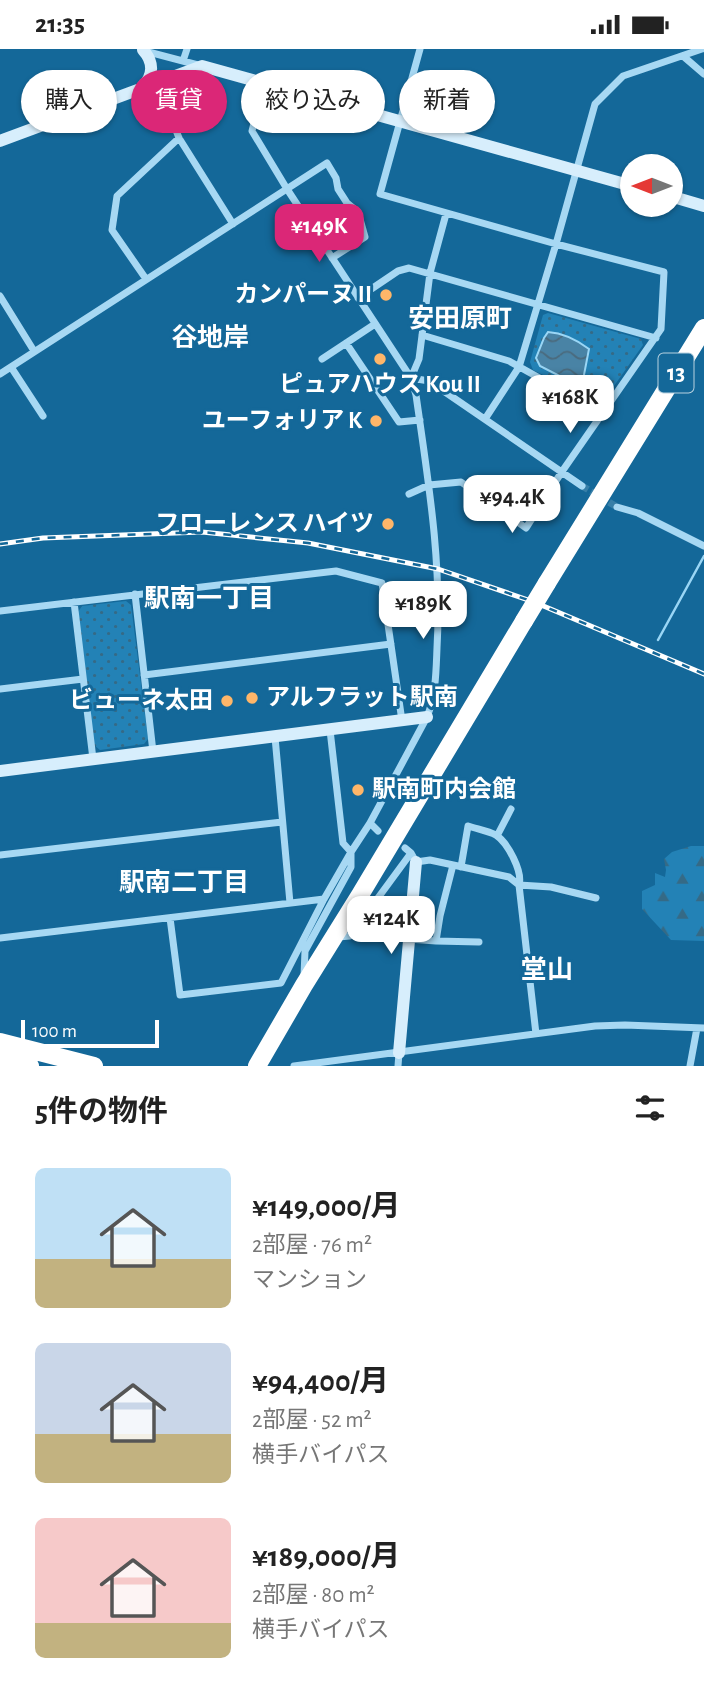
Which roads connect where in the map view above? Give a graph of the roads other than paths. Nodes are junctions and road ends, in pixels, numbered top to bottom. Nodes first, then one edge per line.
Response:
1 (187, 49) edge
2 (421, 49) edge
3 (702, 49) edge
4 (140, 50) edge
5 (683, 56) junction
6 (183, 61) junction
7 (202, 66) junction
8 (151, 70) edge
9 (191, 70) edge
10 (415, 70) edge
11 (704, 74) edge
12 (241, 77) edge
13 (131, 93) edge
14 (399, 128) edge
15 (177, 133) edge
16 (253, 133) edge
17 (444, 133) edge
18 (179, 138) junction
19 (0, 141) edge
20 (577, 170) junction
21 (620, 182) edge
22 (287, 189) junction
23 (683, 200) edge
24 (704, 207) edge
25 (446, 213) junction
26 (233, 224) junction
27 (556, 244) junction
28 (332, 258) junction
29 (430, 273) junction
30 (146, 279) junction
31 (0, 296) edge
32 (358, 298) junction
33 (539, 304) junction
34 (375, 324) junction
35 (704, 328) edge
36 (422, 335) junction
37 (656, 338) junction
38 (346, 343) junction
39 (34, 351) junction
40 (322, 359) dead end
41 (11, 367) junction
42 (519, 367) junction
43 (0, 374) edge
44 (411, 378) junction
45 (602, 413) junction
46 (43, 416) dead end
47 (485, 419) junction
48 (420, 420) junction
49 (561, 473) junction
50 (429, 485) junction
51 (582, 486) tunnel mouth
52 (409, 494) dead end
53 (617, 506) tunnel mouth
54 (704, 546) edge
55 (135, 594) junction
56 (74, 602) junction
57 (0, 611) edge
58 (391, 644) junction
59 (144, 675) junction
60 (83, 679) junction
61 (0, 689) edge
62 (427, 717) junction
63 (402, 721) junction
64 (330, 730) junction
65 (275, 737) junction
66 (153, 753) junction
67 (93, 759) junction
68 (0, 771) edge
69 (511, 809) dead end
70 (282, 821) junction
71 (370, 823) junction
72 (378, 831) dead end
73 (497, 836) junction
74 (351, 852) junction
75 (411, 854) junction
76 (0, 855) edge
77 (457, 866) junction
78 (519, 885) junction
79 (596, 898) dead end
80 (324, 899) junction
81 (290, 903) junction
82 (170, 918) junction
83 (332, 938) junction
84 (0, 939) edge
85 (409, 939) junction
86 (436, 941) junction
87 (479, 942) dead end
88 (304, 985) junction
89 (700, 1028) edge
90 (536, 1034) junction
91 (0, 1042) edge
92 (0, 1058) edge
93 (398, 1060) edge
94 (30, 1066) edge
95 (94, 1066) edge
96 (257, 1066) edge
97 (294, 1066) edge
98 (690, 1066) edge

1 - 6 street
2 - 10 street
3 - 5 street
4 - 6 street
4 - 8 street
5 - 11 street
5 - 20 street
6 - 7 street
7 - 9 street
7 - 12 street
13 - 19 street
14 - 25 street
15 - 18 street
16 - 22 street
17 - 20 street
18 - 26 street
18 - 30 street
20 - 21 street
20 - 27 street
22 - 26 street
22 - 28 street
22 - 28 street
23 - 24 street
25 - 27 street
25 - 29 street
26 - 30 street
27 - 33 street
27 - 37 street
28 - 32 street
29 - 32 street
29 - 33 street
29 - 36 street
30 - 39 street
31 - 39 street
32 - 34 street
33 - 37 street
33 - 42 street
34 - 38 street
34 - 44 street
35 - 83 highway, 13, bridge
36 - 42 street
36 - 44 street
37 - 45 street
38 - 40 street
38 - 48 street
39 - 41 street
41 - 43 street
41 - 46 street
42 - 45 street
42 - 47 street
44 - 47 street
44 - 48 street
45 - 49 street
47 - 49 street
48 - 50 street
49 - 50 street
49 - 51 street
50 - 52 street
50 - 62 street
53 - 54 street
55 - 56 street
55 - 58 street
55 - 59 street
56 - 57 street
56 - 60 street
58 - 59 street
58 - 63 street
59 - 66 street
60 - 61 street
60 - 67 street
62 - 63 street
62 - 71 street
63 - 64 street
64 - 65 street
64 - 74 street
65 - 66 street
65 - 70 street
66 - 67 street
67 - 68 street
69 - 73 street
70 - 76 street
70 - 81 street
71 - 72 street
71 - 74 street
73 - 77 street
73 - 78 street
74 - 80 street
74 - 88 street
75 - 77 street
75 - 83 street
75 - 85 street
77 - 78 street
77 - 86 street
78 - 79 street
78 - 90 street
80 - 81 street
80 - 82 street
81 - 82 street
82 - 84 street
83 - 88 highway, 13
85 - 86 street
85 - 93 street
86 - 87 street
88 - 96 highway, 13
89 - 90 street
89 - 98 street
90 - 93 street
91 - 95 highway
92 - 94 highway
93 - 97 street

